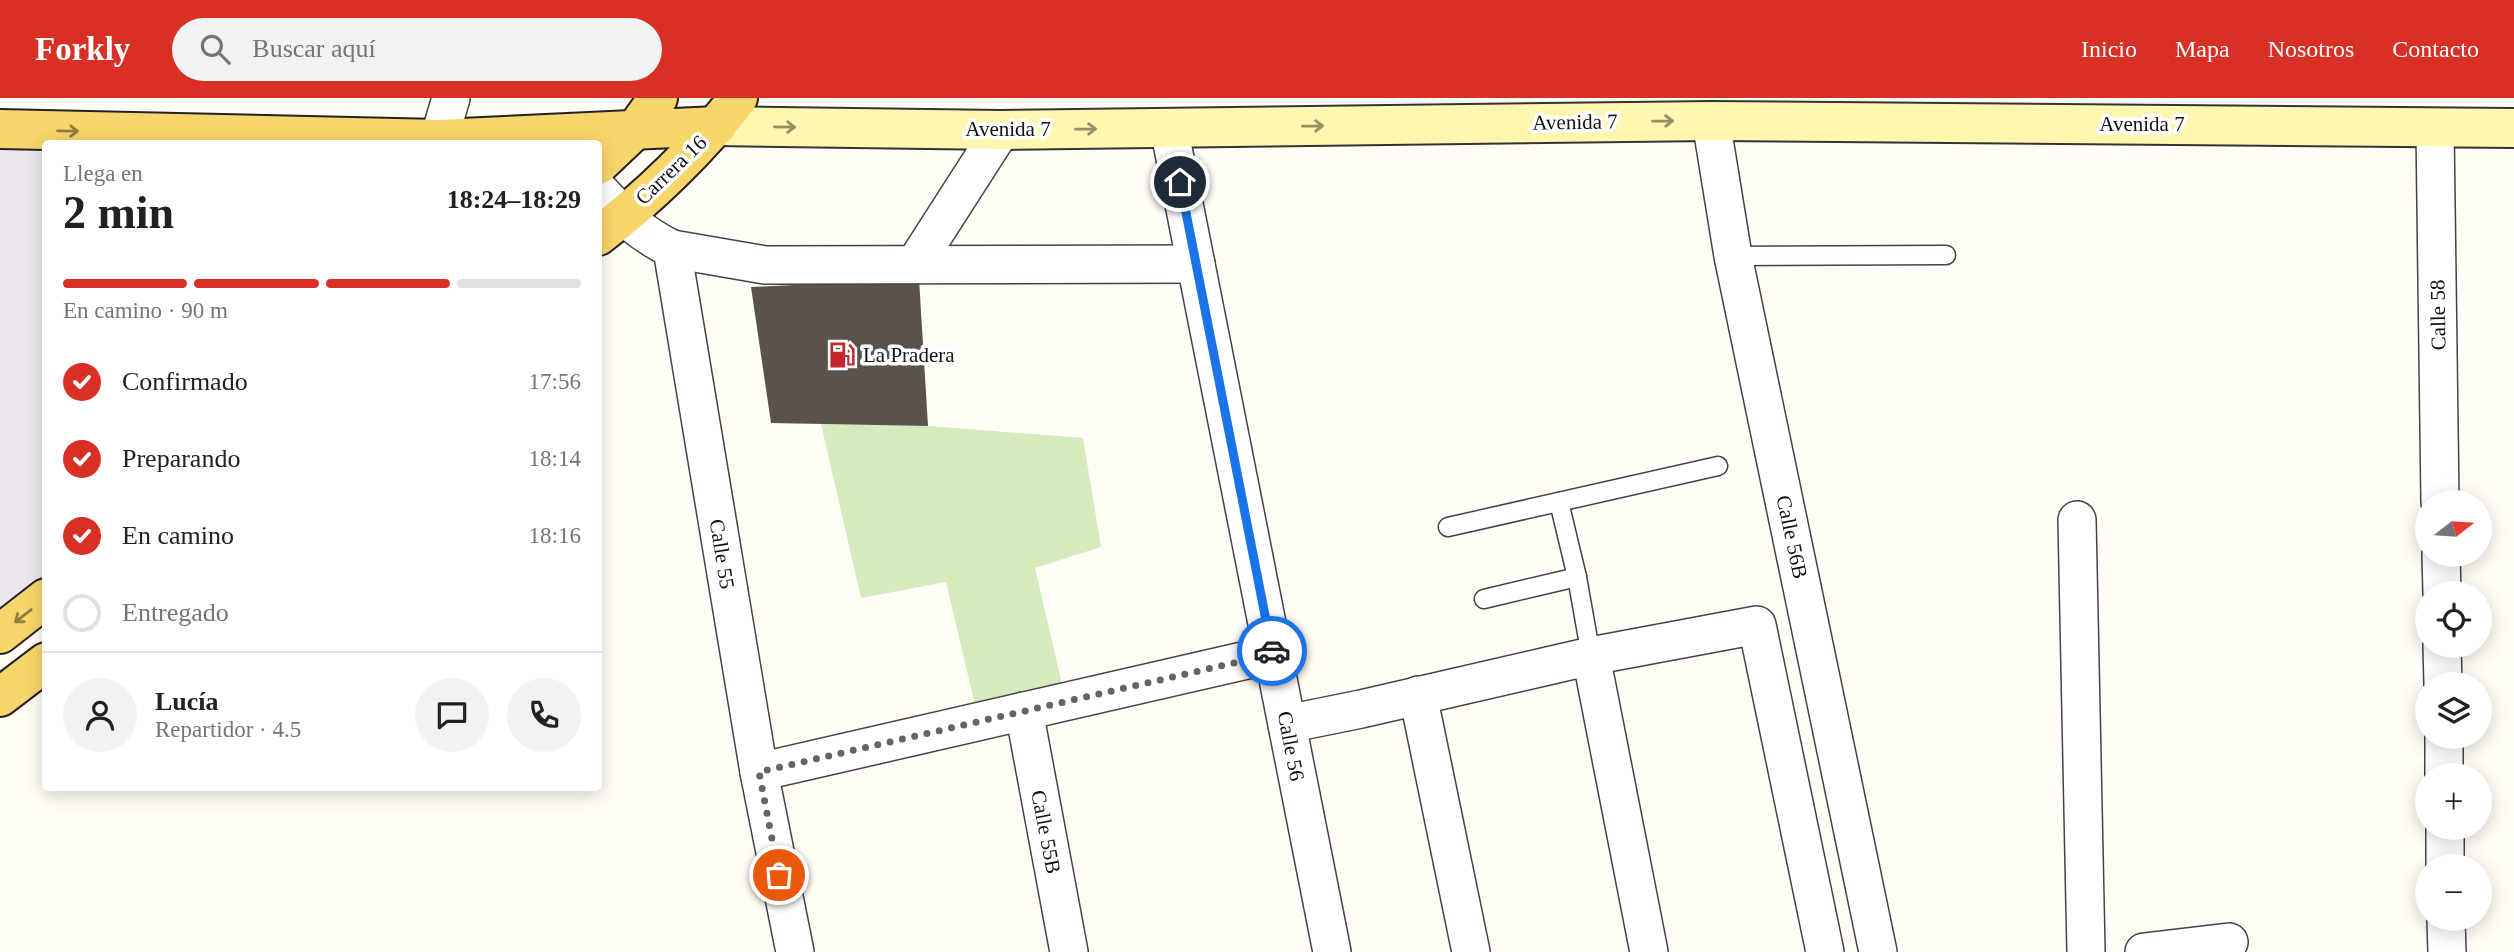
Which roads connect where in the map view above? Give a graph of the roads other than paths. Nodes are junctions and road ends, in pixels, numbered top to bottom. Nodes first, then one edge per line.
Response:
1 (451, 98) edge
2 (657, 98) edge
3 (727, 112) edge
4 (1711, 121) junction
5 (1169, 128) junction
6 (2514, 128) edge
7 (0, 129) edge
8 (2435, 129) junction
9 (635, 130) junction
10 (1001, 130) junction
11 (439, 139) junction
12 (602, 161) edge
13 (602, 201) edge
14 (611, 227) edge
15 (672, 249) junction
16 (1946, 255) dead end
17 (1733, 256) junction
18 (915, 264) junction
19 (1196, 264) junction
20 (1718, 466) dead end
21 (2440, 490) edge
22 (1559, 502) junction
23 (2077, 520) dead end
24 (1448, 527) dead end
25 (1577, 577) junction
26 (1483, 599) dead end
27 (42, 601) edge
28 (0, 634) edge
29 (1273, 654) junction
30 (1591, 656) junction
31 (42, 665) edge
32 (1418, 695) junction
33 (0, 697) edge
34 (1024, 711) junction
35 (1287, 724) junction
36 (759, 772) junction
37 (2446, 931) edge
38 (2229, 942) dead end
39 (794, 952) edge
40 (1069, 952) edge
41 (1332, 952) edge
42 (1471, 952) edge
43 (1650, 952) edge
44 (1825, 952) edge
45 (1878, 952) edge
46 (2086, 952) edge
47 (2144, 952) edge
48 (2447, 952) edge

1 - 11 street
2 - 9 main road
3 - 9 main road, Avenida 7
3 -> 10 main road, Avenida 7
3 - 14 main road, Carrera 16
5 -> 4 main road, Avenida 7
4 - 8 main road, Avenida 7
4 - 17 street, Calle 56B
10 -> 5 main road, Avenida 7
5 - 19 street, Calle 56
6 - 8 main road, Avenida 7
7 -> 11 main road, Avenida 7
8 - 21 street, Calle 58
9 - 11 main road, Avenida 7
9 - 12 main road
10 - 18 street
13 - 14 street
14 - 15 street
15 - 18 street
15 - 36 street, Calle 55
16 - 17 lane
17 - 45 street, Calle 56B
18 - 19 street
19 - 29 street, Calle 56
20 - 22 lane
22 - 24 lane
22 - 25 lane
23 - 46 street
25 - 26 lane
25 - 30 lane
27 -> 28 main road
29 - 34 street
29 - 35 street, Calle 56
30 - 32 street
30 - 43 street
30 - 44 street
31 - 33 main road
32 - 35 street
32 - 42 street
34 - 36 street
34 - 40 street, Calle 55B
35 - 41 street, Calle 56
36 - 39 street, Calle 55
37 - 48 street
38 - 47 street

